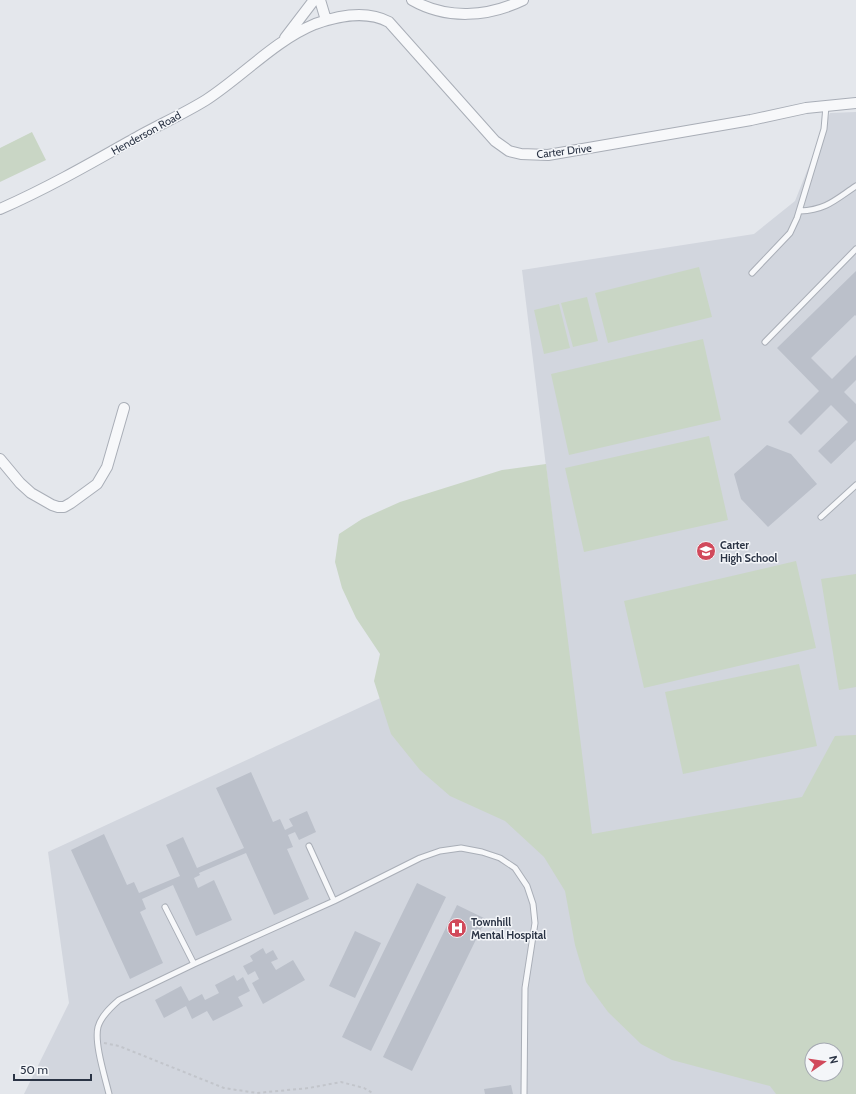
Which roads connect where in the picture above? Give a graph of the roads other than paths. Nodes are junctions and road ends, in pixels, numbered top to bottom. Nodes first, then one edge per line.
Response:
1 (314, 0) edge
2 (320, 0) edge
3 (412, 0) edge
4 (523, 0) edge
5 (326, 20) junction
6 (282, 41) junction
7 (856, 104) edge
8 (826, 106) junction
9 (856, 186) edge
10 (0, 209) edge
11 (800, 211) junction
12 (856, 249) edge
13 (752, 273) dead end
14 (765, 342) dead end
15 (124, 408) dead end
16 (0, 460) edge
17 (856, 485) edge
18 (821, 517) dead end
19 (309, 846) dead end
20 (334, 901) junction
21 (165, 907) dead end
22 (194, 964) junction
23 (109, 1094) edge
24 (524, 1094) edge

1 - 6 street, Henderson Road
2 - 5 street
3 - 4 street
5 - 6 street, Henderson Road
5 - 8 street, Carter Drive
6 - 10 street, Henderson Road
7 - 8 street, Carter Drive
8 - 11 lane
9 - 11 lane
11 - 13 lane
12 - 14 lane
15 - 16 street
17 - 18 lane
19 - 20 lane
20 - 22 lane
20 - 24 lane
21 - 22 lane
22 - 23 lane

